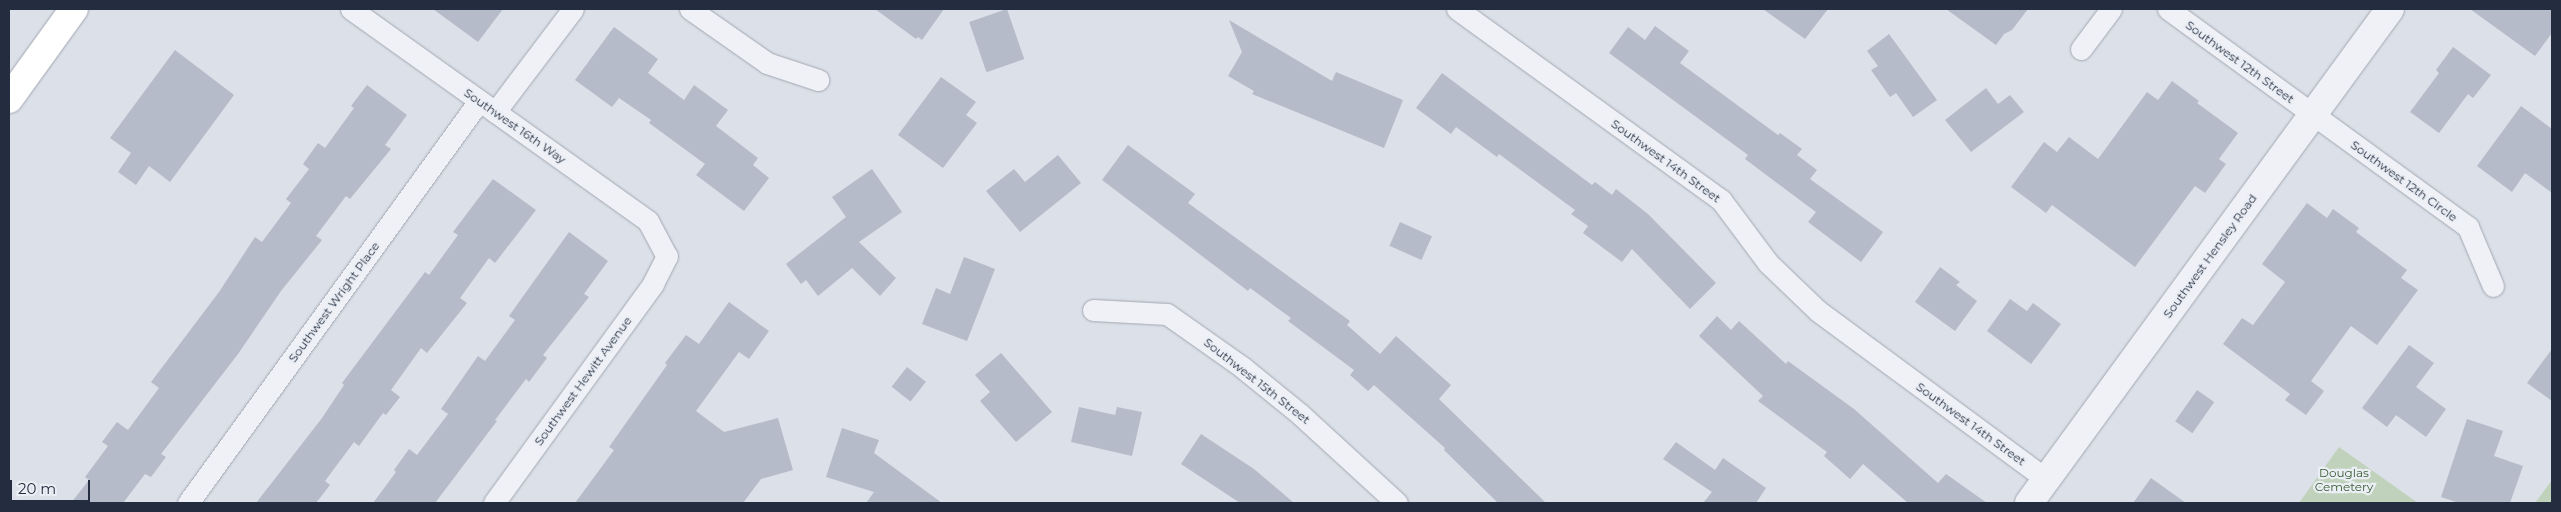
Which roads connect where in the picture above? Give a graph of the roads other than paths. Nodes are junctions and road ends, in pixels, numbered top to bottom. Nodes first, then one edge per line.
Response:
1 (74, 9) edge
2 (351, 9) edge
3 (573, 9) edge
4 (690, 9) edge
5 (1457, 9) edge
6 (2111, 9) edge
7 (2168, 9) edge
8 (2390, 9) edge
9 (2080, 49) dead end
10 (818, 80) dead end
11 (9, 99) edge
12 (487, 106) junction
13 (2313, 115) junction
14 (667, 256) joint
15 (2493, 286) dead end
16 (1093, 310) dead end
17 (2046, 479) junction
18 (188, 503) edge
19 (494, 503) edge
20 (1397, 503) edge
21 (2029, 503) edge

1 - 11 main road
2 - 12 street, Southwest 16th Way
3 - 12 street, Southwest Wright Place
4 - 10 street
5 - 17 street, Southwest 14th Street
6 - 9 street
7 - 13 street, Southwest 12th Street
8 - 13 street, Southwest Hensley Road
12 - 14 street, Southwest 16th Way
12 - 18 street, Southwest Wright Place
13 - 15 street, Southwest 12th Circle
13 - 17 street, Southwest Hensley Road
14 - 19 street, Southwest Hewitt Avenue
16 - 20 street, Southwest 15th Street
17 - 21 street, Southwest Hensley Road

